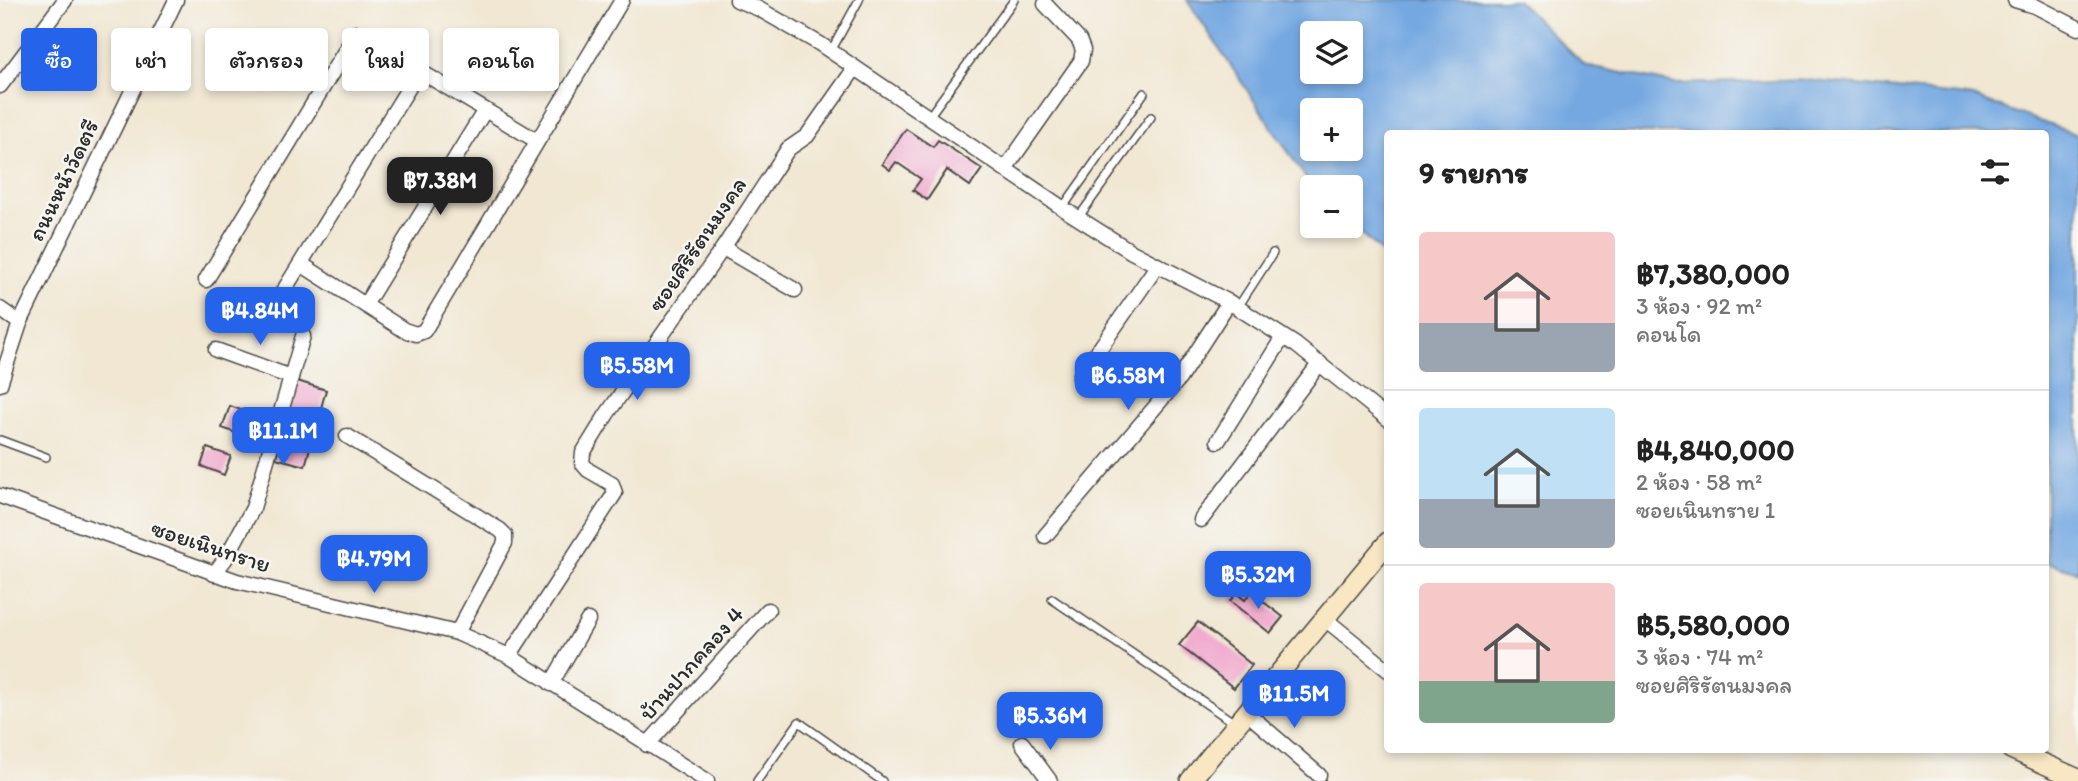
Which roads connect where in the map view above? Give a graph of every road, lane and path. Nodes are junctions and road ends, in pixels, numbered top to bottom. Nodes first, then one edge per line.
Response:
1 (65, 0) edge
2 (176, 0) edge
3 (622, 0) edge
4 (737, 0) edge
5 (859, 0) edge
6 (1014, 0) edge
7 (2015, 0) edge
8 (1045, 4) dead end
9 (2078, 28) edge
10 (831, 51) junction
11 (342, 56) edge
12 (855, 68) junction
13 (429, 77) edge
14 (0, 86) edge
15 (407, 91) edge
16 (1144, 93) dead end
17 (485, 110) junction
18 (1151, 117) dead end
19 (928, 118) junction
20 (537, 141) junction
21 (1005, 169) junction
22 (1062, 208) junction
23 (1078, 218) junction
24 (723, 248) junction
25 (1273, 253) dead end
26 (301, 264) junction
27 (1157, 266) junction
28 (206, 280) dead end
29 (795, 290) dead end
30 (365, 305) junction
31 (1233, 305) junction
32 (0, 309) edge
33 (265, 321) dead end
34 (20, 323) junction
35 (303, 337) dead end
36 (1283, 337) junction
37 (216, 349) dead end
38 (1320, 363) junction
39 (291, 377) junction
40 (1080, 377) dead end
41 (0, 383) edge
42 (1384, 416) edge
43 (347, 436) dead end
44 (0, 440) edge
45 (1218, 441) dead end
46 (46, 457) dead end
47 (0, 496) edge
48 (1201, 520) dead end
49 (1045, 536) dead end
50 (1384, 547) edge
51 (214, 574) junction
52 (1052, 599) dead end
53 (768, 610) dead end
54 (1325, 619) junction
55 (588, 620) dead end
56 (457, 634) junction
57 (509, 656) junction
58 (1384, 667) edge
59 (551, 684) junction
60 (1241, 718) junction
61 (1021, 743) dead end
62 (647, 745) junction
63 (2021, 753) edge
64 (1319, 775) dead end
65 (2077, 780) edge
66 (707, 781) edge
67 (757, 781) edge
68 (882, 781) edge
69 (1049, 781) edge
70 (1190, 781) edge

1 - 14 street
2 - 34 street, ถนนหน้าวัดตรี
3 - 20 street
4 - 10 street
5 - 10 lane
6 - 19 lane
7 - 9 street
8 - 21 street
10 - 12 street
11 - 28 street
12 - 19 street
12 - 24 street, ซอยศิริรัตนมงคล
13 - 17 street
15 - 26 street
16 - 22 lane
17 - 20 street
17 - 30 street
18 - 23 lane
19 - 21 street
20 - 30 street
21 - 22 street
22 - 23 street
23 - 27 street
24 - 29 street
24 - 57 street, ซอยศิริรัตนมงคล
25 - 31 lane
26 - 30 street
26 - 33 street
27 - 31 street
27 - 40 street
31 - 36 street
31 - 49 street
32 - 34 street
34 - 41 street, ถนนหน้าวัดตรี
35 - 39 street
36 - 38 street
36 - 45 street
37 - 39 street
38 - 42 street
38 - 48 street
39 - 51 street
43 - 56 street
44 - 46 lane
47 - 51 street, ซอยเนินทราย
50 - 54 street
51 - 56 street, ซอยเนินทราย
52 - 60 lane
53 - 62 street, บ้านปากคลอง 4
54 - 58 street
54 - 60 street
55 - 59 street
56 - 57 street, ซอยเนินทราย
57 - 59 street, ซอยเนินทราย
59 - 62 street, ซอยเนินทราย
60 - 64 street
60 - 70 street
61 - 69 street
62 - 66 street, ซอยเนินทราย
63 - 65 street
67 - 68 lane

